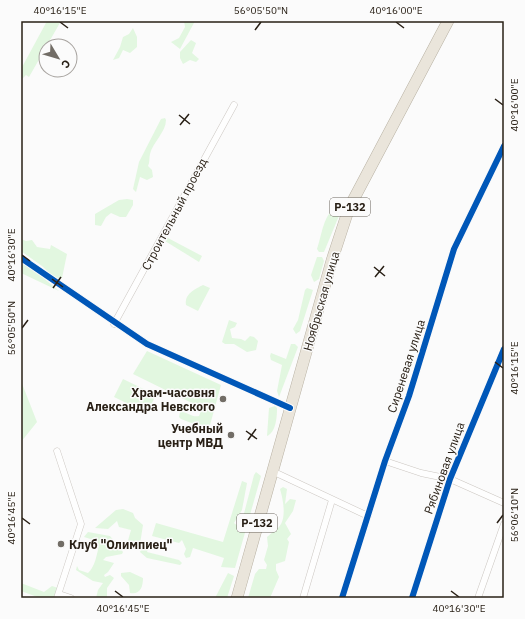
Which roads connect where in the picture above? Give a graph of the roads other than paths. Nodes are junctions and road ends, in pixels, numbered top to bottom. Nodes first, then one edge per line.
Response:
1 (448, 21) edge
2 (234, 105) dead end
3 (504, 146) edge
4 (21, 258) edge
5 (114, 324) junction
6 (504, 349) edge
7 (290, 408) junction
8 (57, 451) dead end
9 (385, 461) junction
10 (272, 471) junction
11 (450, 479) junction
12 (332, 500) junction
13 (504, 503) edge
14 (368, 516) junction
15 (504, 524) edge
16 (58, 596) edge
17 (71, 598) edge
18 (236, 598) edge
19 (303, 598) edge
20 (342, 598) edge
21 (412, 598) edge
22 (478, 598) edge

1 - 7 highway, Ноябрьская улица / Р-132
2 - 5 street, Строительный проезд
3 - 9 street, Сиреневая улица
4 - 5 street
5 - 7 street
6 - 11 street, Рябиновая улица
7 - 10 highway, Ноябрьская улица / Р-132
8 - 16 street
9 - 11 street
9 - 14 street, Сиреневая улица
10 - 12 street
10 - 18 highway, Ноябрьская улица / Р-132
11 - 13 street
11 - 21 street, Рябиновая улица
12 - 14 street
12 - 19 street
14 - 20 street, Сиреневая улица
15 - 22 street
16 - 17 street

